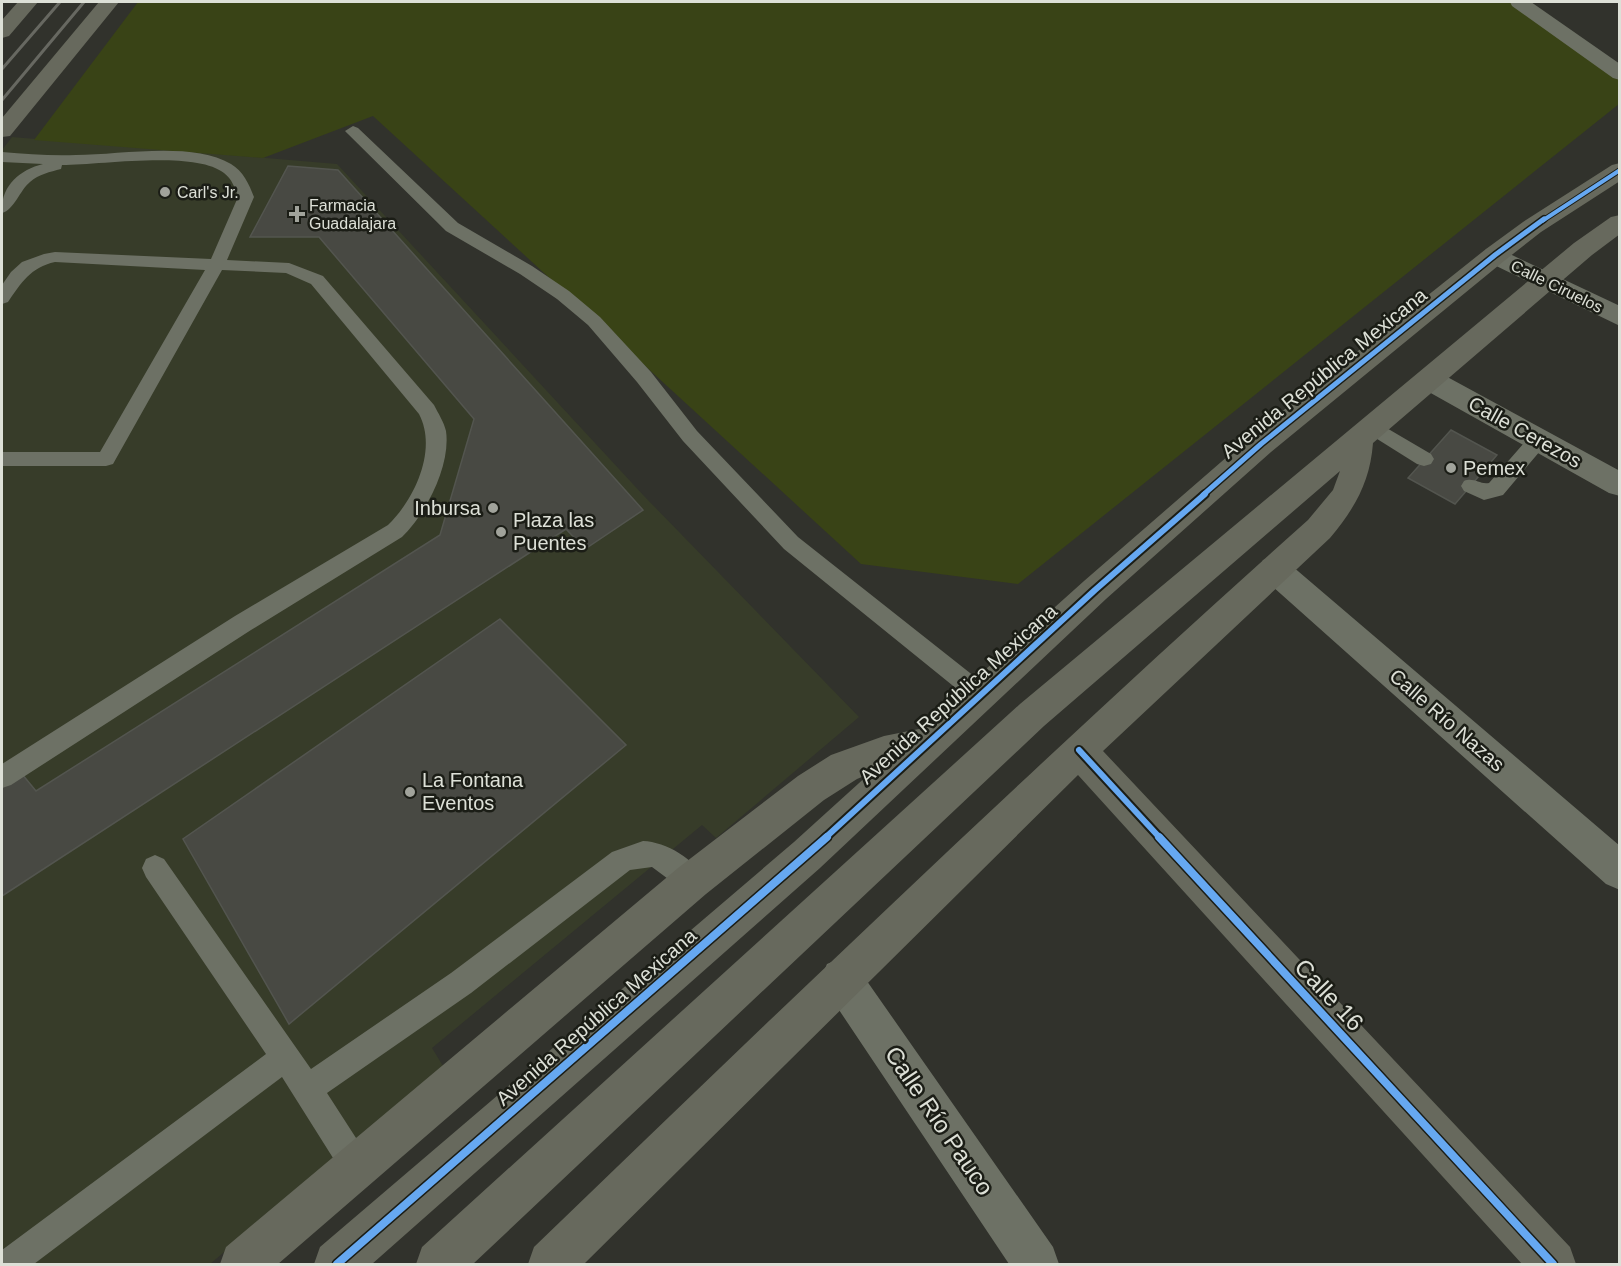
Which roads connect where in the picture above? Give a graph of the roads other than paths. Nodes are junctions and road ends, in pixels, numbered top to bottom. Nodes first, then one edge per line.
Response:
1 (28, 2) edge
2 (109, 2) edge
3 (1519, 2) edge
4 (2, 32) edge
5 (1620, 74) edge
6 (2, 131) edge
7 (353, 131) dead end
8 (2, 157) edge
9 (80, 160) junction
10 (1615, 178) edge
11 (2, 208) edge
12 (1620, 222) edge
13 (1495, 255) junction
14 (217, 264) junction
15 (1547, 281) junction
16 (2, 298) edge
17 (1620, 316) edge
18 (1430, 380) junction
19 (1366, 434) junction
20 (1539, 439) junction
21 (2, 459) edge
22 (1424, 459) dead end
23 (1620, 485) edge
24 (1471, 486) dead end
25 (1274, 569) junction
26 (981, 696) junction
27 (926, 744) junction
28 (1079, 750) junction
29 (2, 777) edge
30 (155, 868) dead end
31 (1620, 871) edge
32 (692, 881) junction
33 (841, 978) junction
34 (285, 1057) junction
35 (307, 1089) junction
36 (356, 1166) junction
37 (9, 1264) edge
38 (243, 1264) edge
39 (337, 1264) edge
40 (439, 1264) edge
41 (551, 1264) edge
42 (1036, 1264) edge
43 (1553, 1264) edge

1 - 4 street
2 - 6 street
3 - 5 street
7 - 26 lane
8 - 9 lane
9 - 11 lane
9 - 14 lane
10 - 13 street, Avenida República Mexicana
12 - 15 street
13 - 15 street, Calle Ciruelos
13 - 26 street, Avenida República Mexicana
14 - 16 lane
14 - 21 lane
14 - 29 lane
15 - 17 street, Calle Ciruelos
15 - 18 street
18 - 19 street
18 - 20 street, Calle Cerezos
19 - 22 lane
19 - 25 street
19 - 40 street
20 - 23 street, Calle Cerezos
20 - 24 lane
25 - 28 street
25 - 31 street, Calle Río Nazas
26 - 27 street, Avenida República Mexicana
27 - 32 street, Avenida República Mexicana
27 - 39 street, Avenida República Mexicana
28 - 33 street
28 - 43 street, Calle 16
30 - 34 lane
32 - 35 lane
32 - 36 street, Avenida República Mexicana
33 - 41 street
33 - 42 street, Calle Río Pauco
34 - 35 lane
34 - 37 lane
35 - 36 lane
36 - 38 street, Avenida República Mexicana

